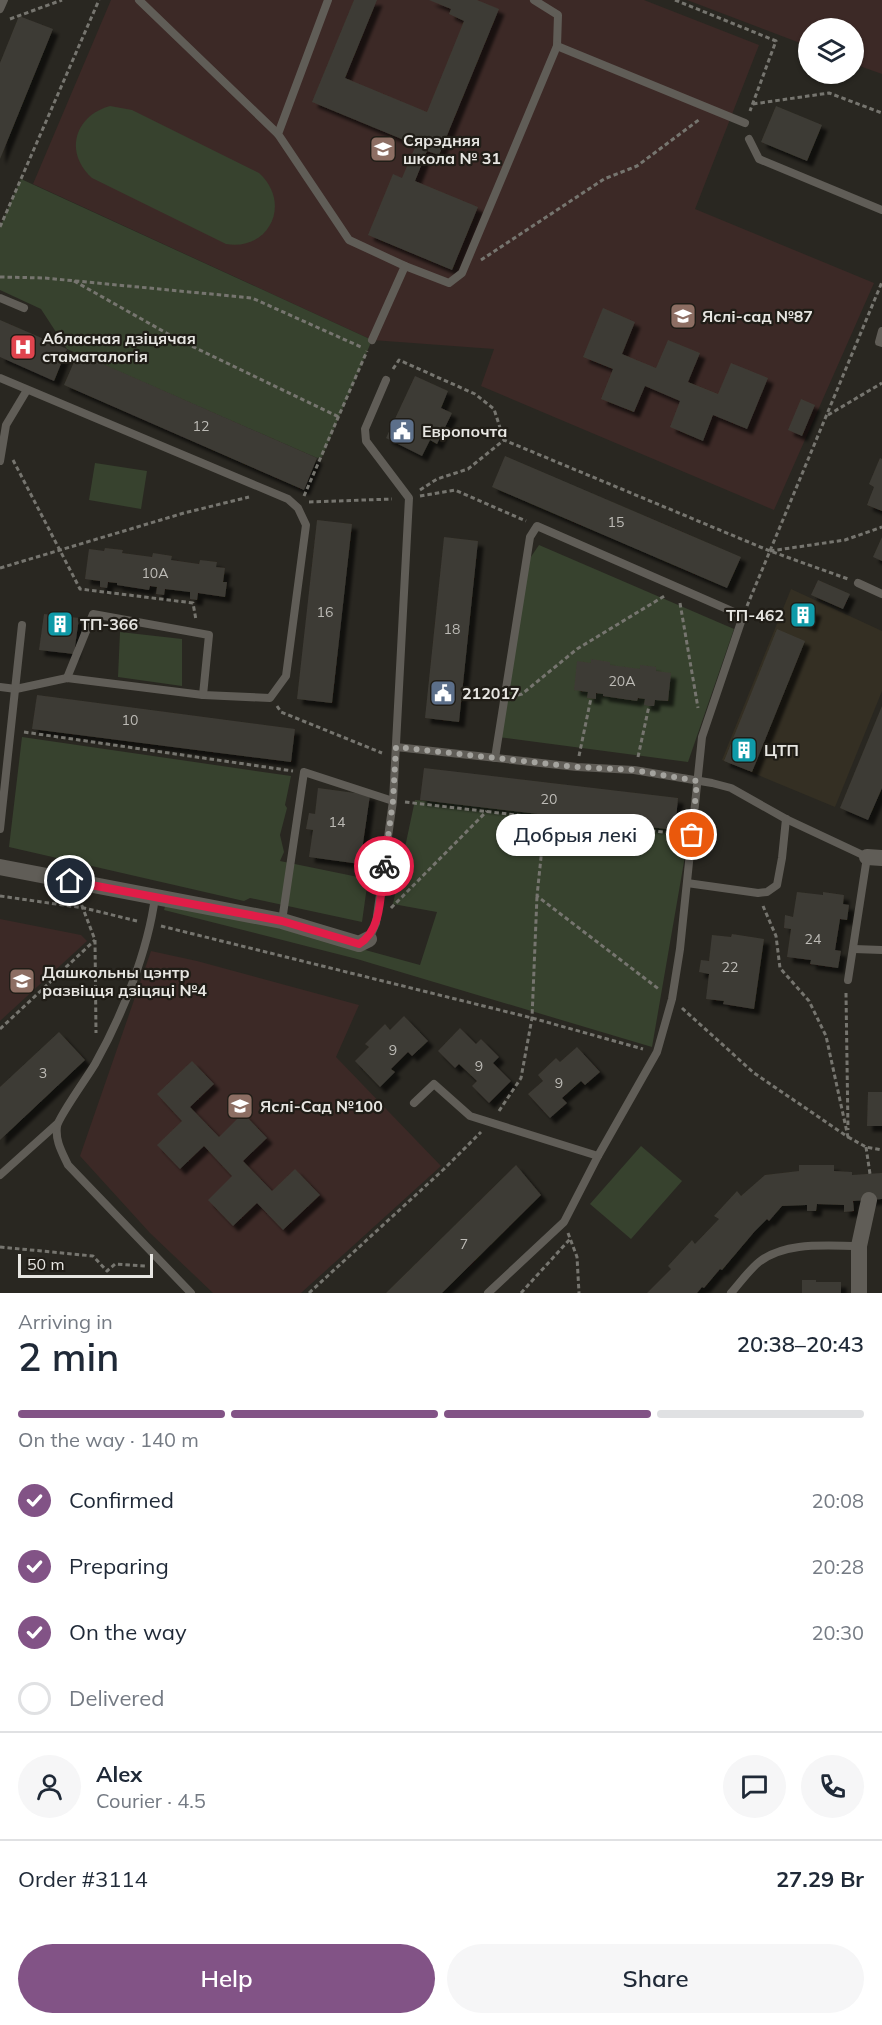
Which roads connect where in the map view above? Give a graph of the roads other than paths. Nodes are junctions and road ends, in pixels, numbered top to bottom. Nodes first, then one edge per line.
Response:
1 (4, 0) edge
2 (139, 0) edge
3 (328, 0) edge
4 (534, 0) edge
5 (0, 9) edge
6 (557, 46) junction
7 (745, 123) road end
8 (278, 134) junction
9 (749, 139) dead end
10 (882, 210) edge
11 (405, 266) junction
12 (0, 298) edge
13 (24, 308) dead end
14 (882, 331) edge
15 (372, 340) dead end
16 (882, 343) edge
17 (0, 378) edge
18 (386, 380) road end
19 (27, 390) junction
20 (0, 461) edge
21 (858, 583) road end
22 (882, 594) edge
23 (22, 625) dead end
24 (68, 678) junction
25 (0, 687) edge
26 (16, 689) junction
27 (203, 695) junction
28 (396, 747) junction
29 (495, 758) junction
30 (697, 781) junction
31 (393, 801) junction
32 (786, 819) junction
33 (0, 829) edge
34 (875, 857) edge
35 (0, 867) edge
36 (687, 883) junction
37 (155, 897) junction
38 (282, 921) junction
39 (372, 931) joint
40 (854, 949) junction
41 (882, 950) edge
42 (848, 980) road end
43 (414, 1102) dead end
44 (57, 1124) junction
45 (598, 1156) junction
46 (0, 1174) edge
47 (869, 1200) dead end
48 (859, 1246) junction
49 (191, 1293) edge
50 (488, 1293) edge
51 (731, 1293) edge
52 (860, 1293) edge

1 - 5 lane
2 - 8 lane
3 - 8 lane
4 - 6 lane
6 - 7 lane
6 - 11 lane
8 - 11 lane
9 - 10 lane
11 - 15 lane
12 - 13 lane
14 - 16 lane
17 - 19 lane
18 - 28 lane
19 - 20 lane
19 - 27 lane
21 - 22 lane
23 - 26 lane
24 - 26 lane
24 - 27 lane
24 - 27 lane
25 - 26 lane
26 - 33 lane
28 - 29 lane
28 - 31 lane
29 - 30 lane
29 - 30 lane
30 - 32 lane
30 - 36 lane
31 - 38 lane
31 - 39 lane
32 - 34 lane
32 - 36 lane
34 - 40 lane
35 - 37 street
36 - 45 lane
37 - 38 street
37 - 44 lane
38 - 39 street
40 - 41 lane
40 - 42 lane
43 - 45 lane
44 - 46 lane
44 - 49 lane
45 - 50 lane
47 - 48 street
48 - 51 lane
48 - 52 street

